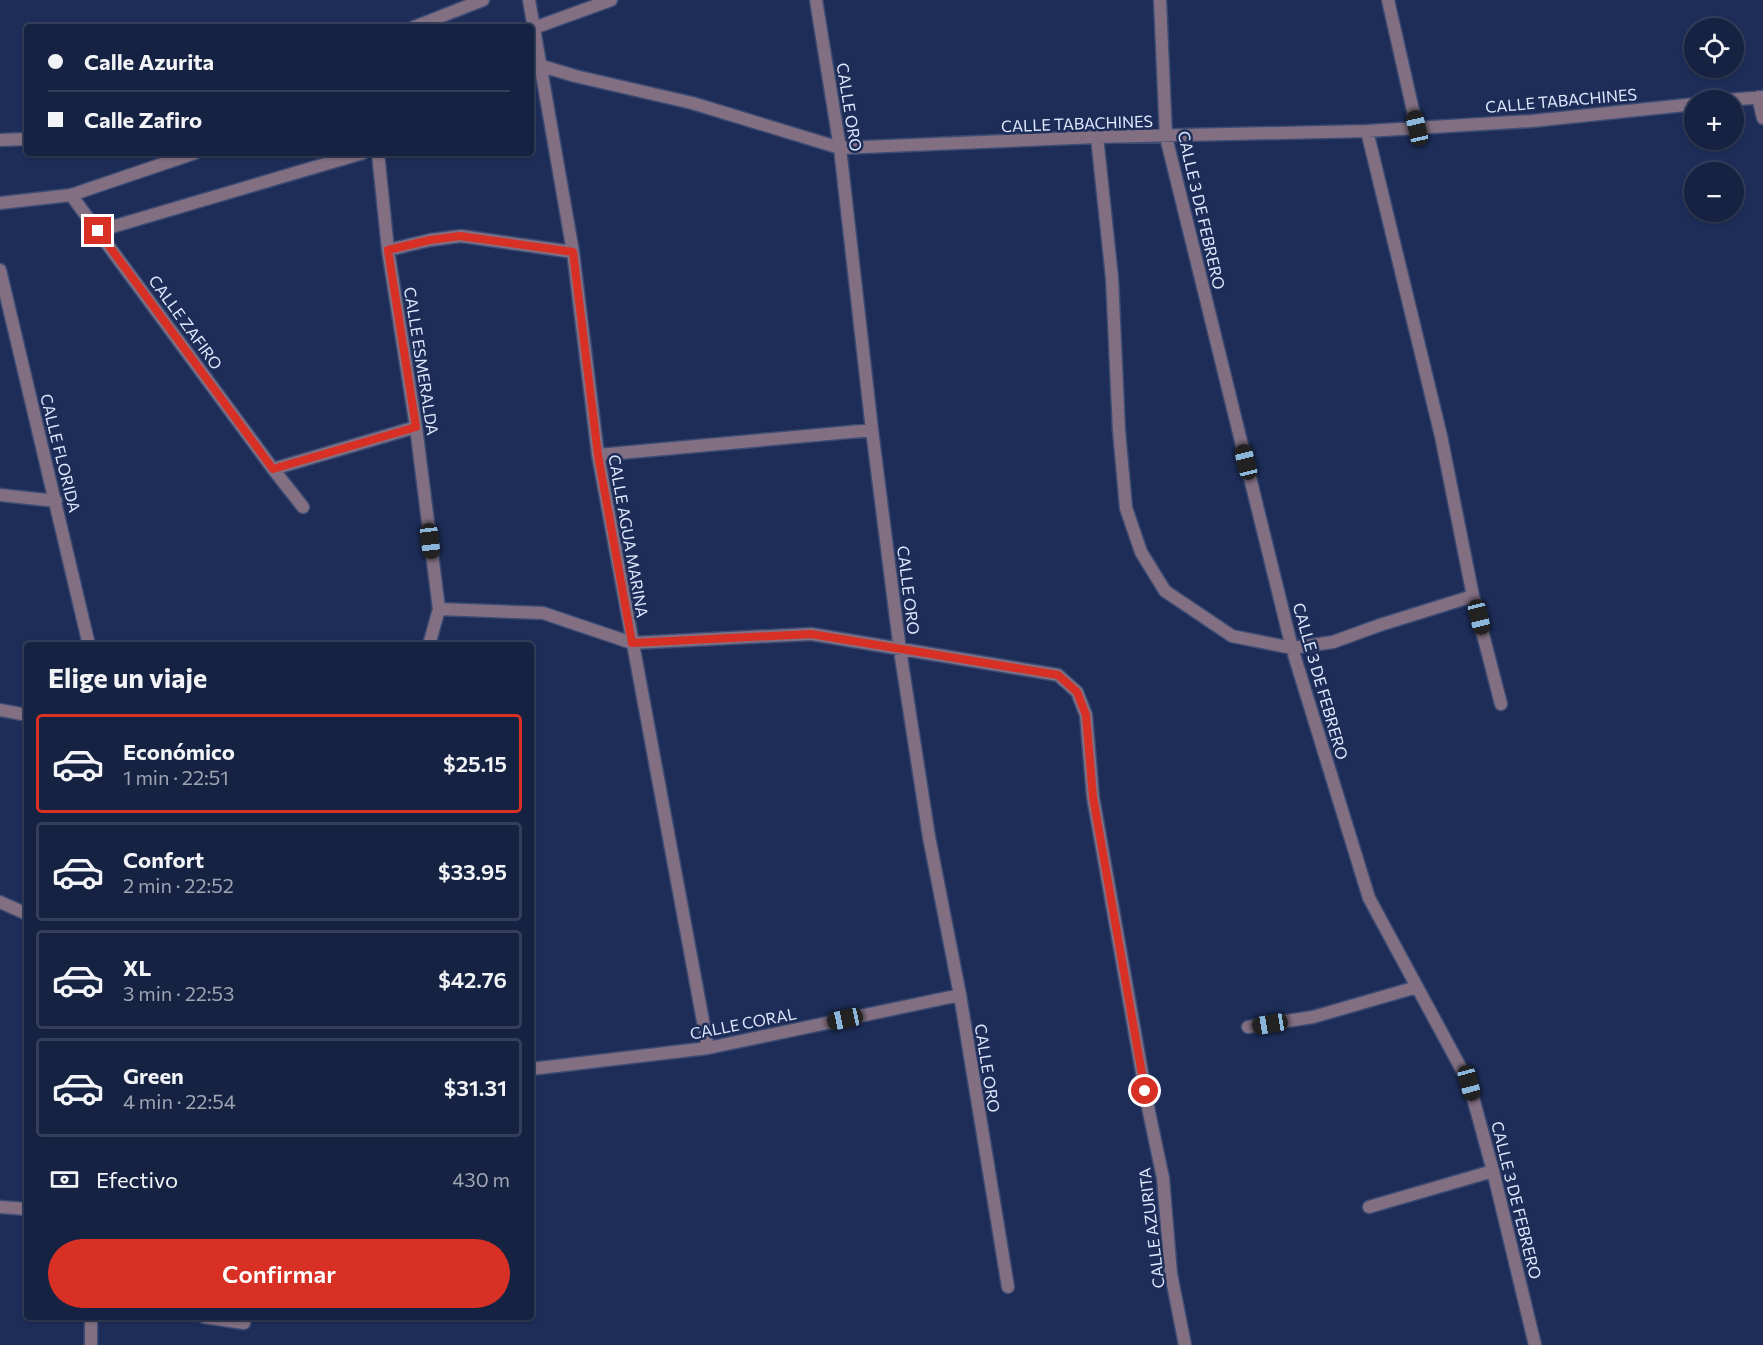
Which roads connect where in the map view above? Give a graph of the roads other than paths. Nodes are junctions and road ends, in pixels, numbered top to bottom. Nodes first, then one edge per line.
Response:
1 (483, 0) edge
2 (529, 0) edge
3 (611, 0) edge
4 (816, 0) edge
5 (1160, 0) edge
6 (1388, 0) edge
7 (422, 24) edge
8 (532, 24) edge
9 (534, 28) edge
10 (534, 32) edge
11 (542, 66) junction
12 (1761, 97) edge
13 (1744, 99) edge
14 (1684, 105) edge
15 (1763, 118) edge
16 (1417, 128) junction
17 (1366, 131) junction
18 (1097, 137) junction
19 (1166, 137) junction
20 (24, 139) edge
21 (0, 140) edge
22 (840, 148) junction
23 (186, 156) edge
24 (353, 156) edge
25 (378, 156) edge
26 (71, 195) junction
27 (0, 203) edge
28 (98, 231) junction
29 (388, 250) junction
30 (573, 252) junction
31 (0, 270) edge
32 (416, 427) junction
33 (872, 430) junction
34 (598, 455) junction
35 (273, 469) junction
36 (0, 495) edge
37 (56, 501) junction
38 (303, 507) dead end
39 (1473, 596) junction
40 (439, 609) junction
41 (88, 642) edge
42 (430, 642) edge
43 (632, 643) junction
44 (1292, 648) junction
45 (900, 650) junction
46 (1501, 704) dead end
47 (0, 710) edge
48 (24, 714) edge
49 (0, 902) edge
50 (24, 913) edge
51 (1417, 987) junction
52 (960, 995) junction
53 (1248, 1027) dead end
54 (708, 1048) junction
55 (534, 1069) edge
56 (1493, 1171) junction
57 (0, 1207) edge
58 (1369, 1207) dead end
59 (24, 1209) edge
60 (1008, 1287) dead end
61 (91, 1320) edge
62 (224, 1320) edge
63 (244, 1323) dead end
64 (91, 1345) edge
65 (1185, 1345) edge
66 (1535, 1345) edge

1 - 7 street
2 - 8 street, CALLE AGUA MARINA
3 - 9 street
4 - 22 street, CALLE ORO
5 - 19 street, CALLE 3 DE FEBRERO
6 - 16 street
10 - 11 street, CALLE AGUA MARINA
11 - 22 street, CALLE TABACHINES
11 - 30 street, CALLE AGUA MARINA
12 - 13 street
12 - 15 street
14 - 16 street, CALLE TABACHINES
16 - 17 street, CALLE TABACHINES
17 - 19 street, CALLE TABACHINES
17 - 39 street
18 - 19 street, CALLE TABACHINES
18 - 22 street, CALLE TABACHINES
18 - 44 street
19 - 44 street, CALLE 3 DE FEBRERO
20 - 21 street
22 - 33 street, CALLE ORO
23 - 26 street
24 - 28 street
25 - 29 street, CALLE ESMERALDA
26 - 27 street
26 - 28 street, CALLE ZAFIRO
28 - 35 street, CALLE ZAFIRO
29 - 30 street
29 - 32 street, CALLE ESMERALDA
30 - 34 street, CALLE AGUA MARINA
31 - 37 street, CALLE FLORIDA
32 - 35 street
32 - 40 street, CALLE ESMERALDA
33 - 34 street
33 - 45 street, CALLE ORO
34 - 43 street, CALLE AGUA MARINA
35 - 38 street, CALLE ZAFIRO
36 - 37 street
37 - 41 street, CALLE FLORIDA
39 - 44 street
39 - 46 street
40 - 42 street, CALLE ESMERALDA
40 - 43 street
43 - 45 street, CALLE AZURITA
43 - 54 street, CALLE AGUA MARINA
44 - 51 street, CALLE 3 DE FEBRERO
45 - 52 street, CALLE ORO
45 - 65 street, CALLE AZURITA
47 - 48 street
49 - 50 street
51 - 53 street
51 - 56 street, CALLE 3 DE FEBRERO
52 - 54 street, CALLE CORAL
52 - 60 street, CALLE ORO
54 - 55 street, CALLE CORAL
56 - 58 street
56 - 66 street, CALLE 3 DE FEBRERO
57 - 59 street
61 - 64 street
62 - 63 street

